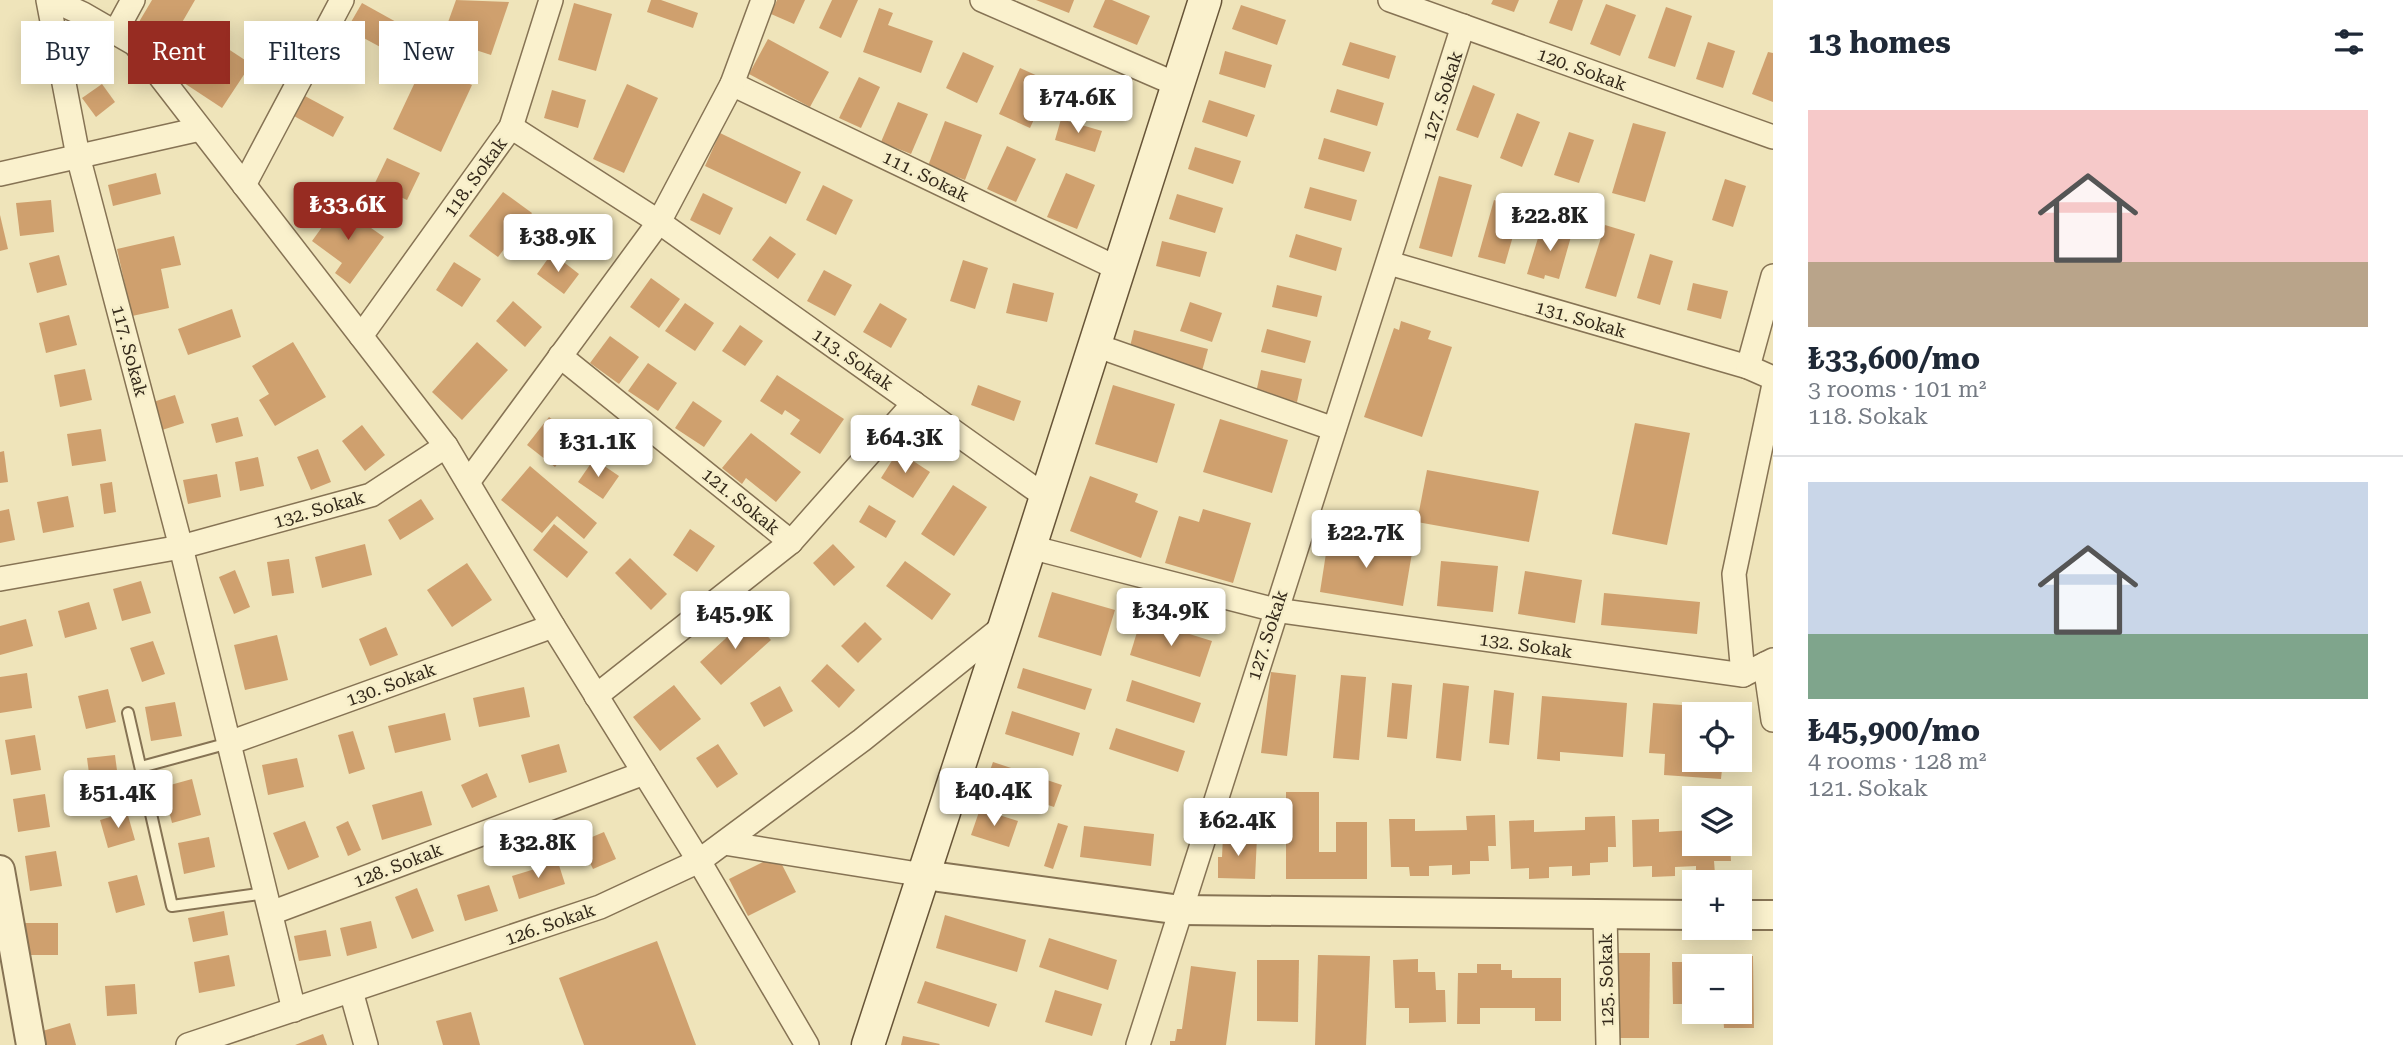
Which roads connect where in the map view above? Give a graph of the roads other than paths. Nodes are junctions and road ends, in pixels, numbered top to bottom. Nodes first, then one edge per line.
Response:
1 (50, 0) edge
2 (133, 0) edge
3 (342, 0) edge
4 (551, 0) edge
5 (763, 0) edge
6 (1205, 0) edge
7 (1390, 0) edge
8 (989, 1) edge
9 (82, 7) edge
10 (1464, 26) junction
11 (116, 33) junction
12 (732, 84) junction
13 (1178, 85) junction
14 (511, 127) junction
15 (200, 129) junction
16 (1773, 137) edge
17 (78, 156) junction
18 (0, 174) edge
19 (244, 185) junction
20 (659, 222) junction
21 (1389, 263) junction
22 (1119, 269) junction
23 (1773, 276) edge
24 (361, 336) junction
25 (1095, 345) junction
26 (560, 356) junction
27 (1748, 368) junction
28 (1773, 378) edge
29 (1773, 389) edge
30 (914, 403) junction
31 (1334, 429) junction
32 (446, 446) junction
33 (468, 482) junction
34 (1046, 497) junction
35 (790, 542) junction
36 (181, 547) junction
37 (1030, 547) junction
38 (0, 579) edge
39 (1275, 610) junction
40 (1005, 625) junction
41 (552, 626) junction
42 (1769, 662) edge
43 (1743, 675) junction
44 (596, 696) junction
45 (128, 713) dead end
46 (1773, 720) edge
47 (229, 743) junction
48 (141, 767) junction
49 (644, 773) junction
50 (724, 843) junction
51 (699, 861) junction
52 (925, 875) junction
53 (1, 882) edge
54 (268, 903) junction
55 (1181, 910) junction
56 (1605, 915) junction
57 (1682, 915) edge
58 (1752, 915) edge
59 (1773, 915) edge
60 (351, 991) junction
61 (294, 1010) junction
62 (31, 1045) edge
63 (188, 1045) edge
64 (366, 1045) edge
65 (807, 1045) edge
66 (868, 1045) edge
67 (1138, 1045) edge
68 (1608, 1045) edge

1 - 9 street
1 - 17 street, 117. Sokak
2 - 11 street
3 - 19 street
4 - 14 street, 118. Sokak
5 - 12 street
6 - 13 main road
7 - 10 street, 120. Sokak
8 - 13 street
9 - 11 street
10 - 16 street, 120. Sokak
10 - 21 street, 127. Sokak
11 - 15 street
12 - 20 street
12 - 22 street, 111. Sokak
13 - 22 main road
14 - 20 street, 113. Sokak
14 - 24 street, 118. Sokak
15 - 17 street
15 - 19 street
17 - 18 street
17 - 36 street, 117. Sokak
19 - 24 street
20 - 26 street
20 - 30 street, 113. Sokak
21 - 27 street, 131. Sokak
21 - 31 street, 127. Sokak
22 - 25 main road
23 - 27 street
24 - 32 street
25 - 31 street
25 - 34 main road
26 - 33 street
26 - 35 street, 121. Sokak
27 - 28 street, 131. Sokak
29 - 43 street
30 - 34 street, 113. Sokak
30 - 35 street
31 - 39 street, 127. Sokak
32 - 33 street
32 - 36 street, 132. Sokak
33 - 41 street
34 - 37 main road
35 - 44 street
36 - 38 street, 132. Sokak
36 - 47 street, 117. Sokak
37 - 39 street, 132. Sokak
37 - 40 main road
39 - 43 street, 132. Sokak
39 - 55 street, 127. Sokak
40 - 50 street, 126. Sokak
40 - 52 main road
41 - 44 street
41 - 47 street, 130. Sokak
42 - 43 street
42 - 46 street
44 - 49 street
45 - 48 lane
47 - 48 lane
47 - 54 street, 117. Sokak
48 - 54 lane
49 - 51 street
49 - 54 street, 128. Sokak
50 - 51 street, 126. Sokak
50 - 52 street
51 - 60 street, 126. Sokak
51 - 65 street
52 - 55 street
52 - 66 main road
53 - 62 street
54 - 61 street, 117. Sokak
55 - 56 street
55 - 67 street, 127. Sokak
56 - 57 street
56 - 68 street, 125. Sokak
58 - 59 street
60 - 61 street, 126. Sokak
60 - 64 street
61 - 63 street, 126. Sokak

